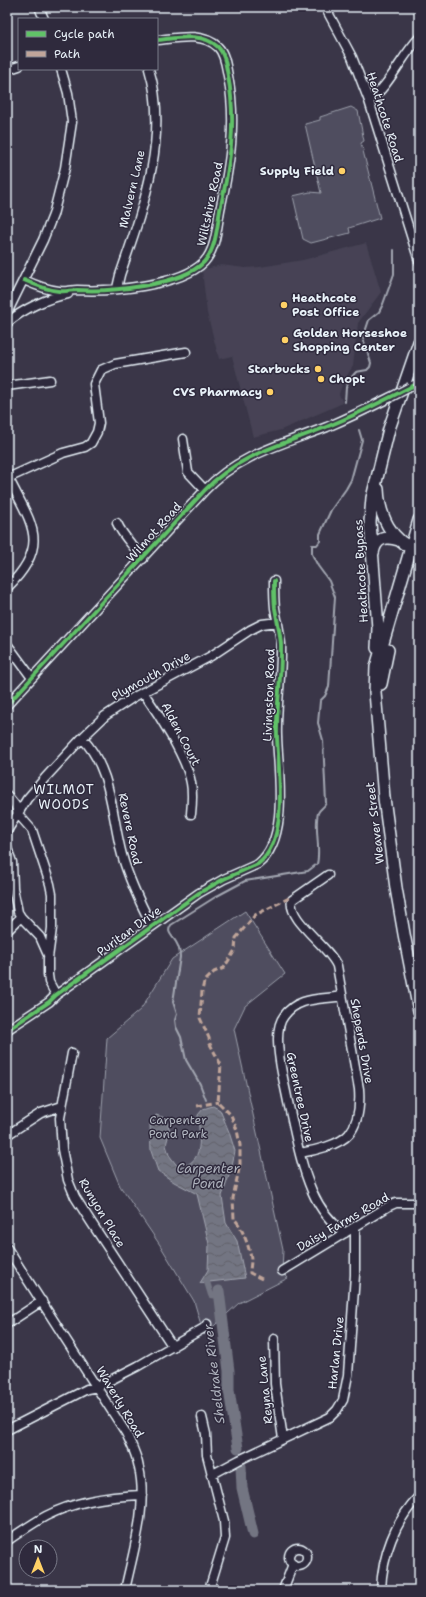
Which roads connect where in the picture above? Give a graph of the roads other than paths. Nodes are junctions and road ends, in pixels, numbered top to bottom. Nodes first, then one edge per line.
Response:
1 (40, 7) edge
2 (325, 7) edge
3 (44, 18) edge
4 (419, 38) edge
5 (158, 40) edge
6 (18, 66) edge
7 (7, 70) edge
8 (61, 70) edge
9 (149, 70) edge
10 (369, 101) junction
11 (419, 261) edge
12 (24, 280) junction
13 (117, 288) junction
14 (82, 291) junction
15 (7, 314) edge
16 (7, 323) edge
17 (419, 342) edge
18 (186, 352) dead end
19 (50, 380) dead end
20 (419, 383) edge
21 (7, 386) edge
22 (183, 439) dead end
23 (378, 474) junction
24 (8, 476) edge
25 (205, 490) junction
26 (419, 520) edge
27 (117, 523) dead end
28 (399, 540) junction
29 (416, 547) edge
30 (142, 559) junction
31 (372, 560) junction
32 (274, 581) dead end
33 (7, 588) edge
34 (278, 622) junction
35 (7, 644) edge
36 (376, 666) junction
37 (32, 678) junction
38 (143, 692) junction
39 (377, 702) junction
40 (7, 705) edge
41 (82, 738) junction
42 (7, 795) edge
43 (18, 814) junction
44 (191, 814) dead end
45 (7, 830) edge
46 (7, 848) edge
47 (266, 856) joint
48 (328, 875) dead end
49 (21, 918) junction
50 (152, 926) junction
51 (7, 931) edge
52 (48, 958) junction
53 (56, 995) junction
54 (342, 996) junction
55 (419, 1011) edge
56 (7, 1030) edge
57 (72, 1053) dead end
58 (62, 1106) junction
59 (7, 1134) edge
60 (300, 1153) junction
61 (419, 1203) edge
62 (355, 1227) junction
63 (345, 1233) junction
64 (7, 1248) edge
65 (282, 1271) dead end
66 (42, 1301) junction
67 (7, 1324) edge
68 (207, 1324) dead end
69 (274, 1339) dead end
70 (172, 1347) junction
71 (97, 1387) junction
72 (202, 1417) dead end
73 (7, 1430) edge
74 (283, 1439) junction
75 (211, 1475) junction
76 (142, 1495) junction
77 (419, 1496) edge
78 (7, 1541) edge
79 (293, 1564) dead end
80 (125, 1590) edge
81 (209, 1590) edge
82 (284, 1590) edge
83 (381, 1590) edge

1 - 3 street
2 - 10 street, Heathcote Road
4 - 10 street
5 - 13 street, Wiltshire Road
6 - 7 street
8 - 12 street
9 - 13 street, Malvern Lane
10 - 11 street, Heathcote Road
12 - 14 street, Wiltshire Road
12 - 15 street
13 - 14 street, Wiltshire Road
14 - 16 street, Wiltshire Road
17 - 23 main road, Heathcote Bypass
18 - 24 street
19 - 21 street
20 - 25 street, Wilmot Road, bridge
22 - 25 street
23 - 28 main road, Heathcote Bypass
23 - 31 main road, Heathcote Bypass
24 - 33 street
25 - 30 street, Wilmot Road
26 - 29 main road, Weaver Street
27 - 30 street
28 - 29 main road, Heathcote Bypass
28 - 31 main road
29 - 36 main road, Weaver Street
29 - 39 main road, Weaver Street
30 - 37 street, Wilmot Road
31 - 36 main road, Heathcote Bypass
32 - 34 street, Livingston Road
34 - 38 street, Plymouth Drive
34 - 47 street, Livingston Road
35 - 37 street
36 - 39 main road, Weaver Street
37 - 40 street, Wilmot Road
38 - 41 street, Plymouth Drive
38 - 44 street, Alden Court
39 - 55 main road, Weaver Street
41 - 43 street, Plymouth Drive
41 - 50 street, Revere Road
42 - 43 street
43 - 45 street, Plymouth Drive
43 - 52 street
46 - 49 street
47 - 50 street, Puritan Drive
48 - 54 street, Sheperds Drive
49 - 51 street
49 - 52 street
50 - 53 street, Puritan Drive
52 - 53 street
53 - 56 street, Puritan Drive
54 - 60 street, Sheperds Drive
54 - 60 street, Greentree Drive
57 - 58 street, Runyon Place
58 - 59 street
58 - 70 street, Runyon Place
60 - 63 street, Greentree Drive
61 - 62 street, Daisy Farms Road
62 - 63 street, Daisy Farms Road
62 - 74 street, Harlan Drive
63 - 65 street, Daisy Farms Road
64 - 66 street, Waverly Road
66 - 67 street
66 - 71 street, Waverly Road
68 - 70 street
69 - 74 street, Reyna Lane
70 - 71 street
71 - 73 street
71 - 76 street, Waverly Road
72 - 75 street
74 - 75 street, Harlan Drive
75 - 81 street
76 - 78 street
76 - 80 street, Waverly Road
77 - 83 street
79 - 82 street

